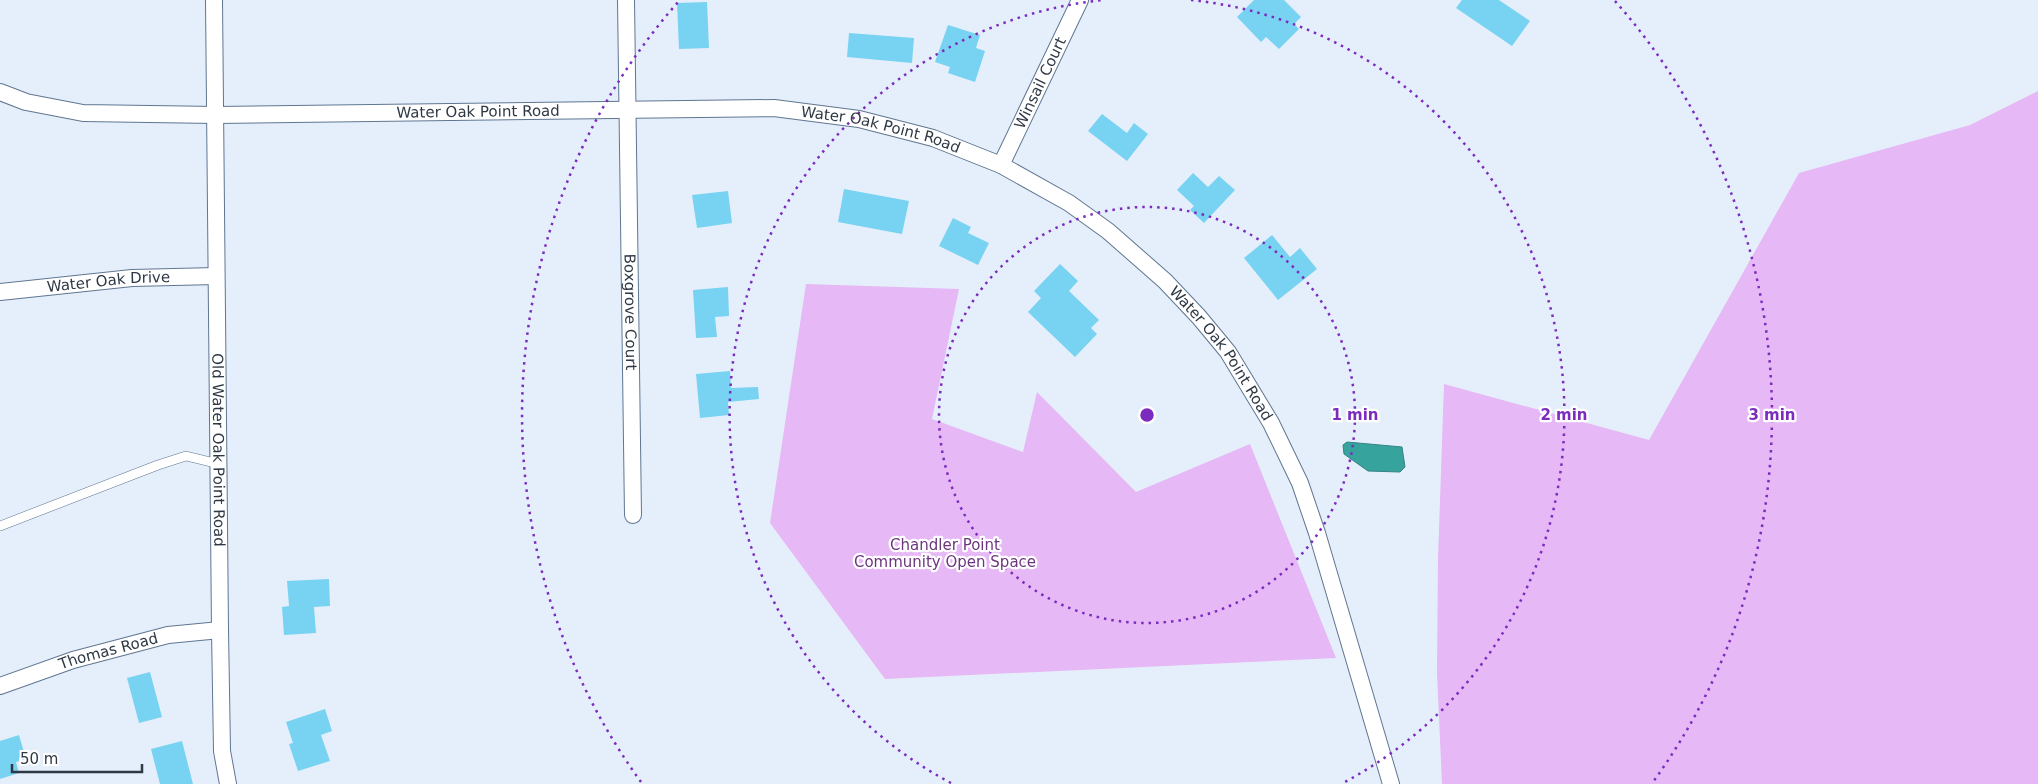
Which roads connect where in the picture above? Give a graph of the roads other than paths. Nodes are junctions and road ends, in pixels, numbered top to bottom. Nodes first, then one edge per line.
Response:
1 (214, 0) edge
2 (626, 0) edge
3 (1080, 0) edge
4 (0, 92) edge
5 (627, 110) junction
6 (216, 115) junction
7 (1001, 165) junction
8 (216, 276) junction
9 (0, 292) edge
10 (219, 464) junction
11 (633, 515) dead end
12 (0, 526) edge
13 (220, 630) junction
14 (0, 686) edge
15 (228, 784) edge
16 (1391, 784) edge

1 - 6 street, Old Water Oak Point Road
2 - 5 street, Boxgrove Court
3 - 7 street, Winsail Court
4 - 6 street, Water Oak Point Road
5 - 6 street, Water Oak Point Road
5 - 7 street, Water Oak Point Road
5 - 11 street, Boxgrove Court
6 - 8 street, Old Water Oak Point Road
7 - 16 street, Water Oak Point Road
8 - 9 street, Water Oak Drive
8 - 10 street, Old Water Oak Point Road
10 - 12 lane
10 - 13 street, Old Water Oak Point Road
13 - 14 street, Thomas Road
13 - 15 street, Old Water Oak Point Road

